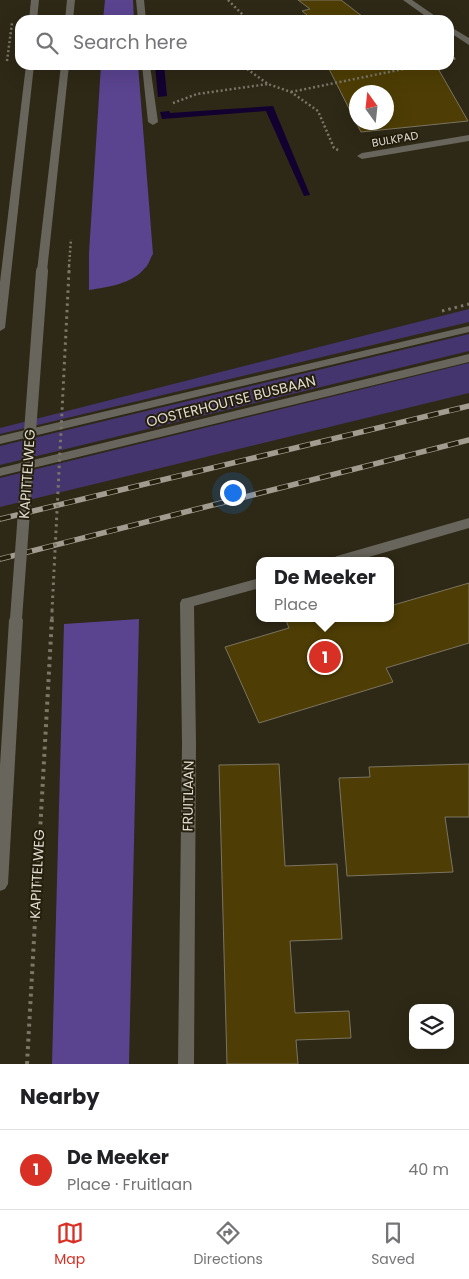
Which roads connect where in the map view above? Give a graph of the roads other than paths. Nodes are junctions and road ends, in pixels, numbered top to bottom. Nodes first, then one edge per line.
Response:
1 (35, 0) edge
2 (71, 0) edge
3 (140, 0) edge
4 (407, 0) edge
5 (34, 15) edge
6 (70, 15) edge
7 (142, 15) edge
8 (430, 15) edge
9 (454, 32) edge
10 (469, 42) edge
11 (29, 70) edge
12 (64, 70) edge
13 (146, 70) edge
14 (152, 122) dead end
15 (469, 138) edge
16 (362, 156) road end
17 (0, 328) edge
18 (469, 328) edge
19 (469, 358) edge
20 (0, 440) edge
21 (0, 472) edge
22 (469, 523) edge
23 (351, 557) edge
24 (256, 584) edge
25 (0, 884) edge
26 (186, 1064) edge

1 - 5 street
2 - 6 street
3 - 7 street
4 - 8 street
9 - 10 street
11 - 17 street
12 - 25 street, KAPITTELWEG, bridge
13 - 14 street
15 - 16 street, BULKPAD
18 - 20 street, OOSTERHOUTSE BUSBAAN
19 - 21 street, OOSTERHOUTSE BUSBAAN
22 - 23 street
24 - 26 street, FRUITLAAN

